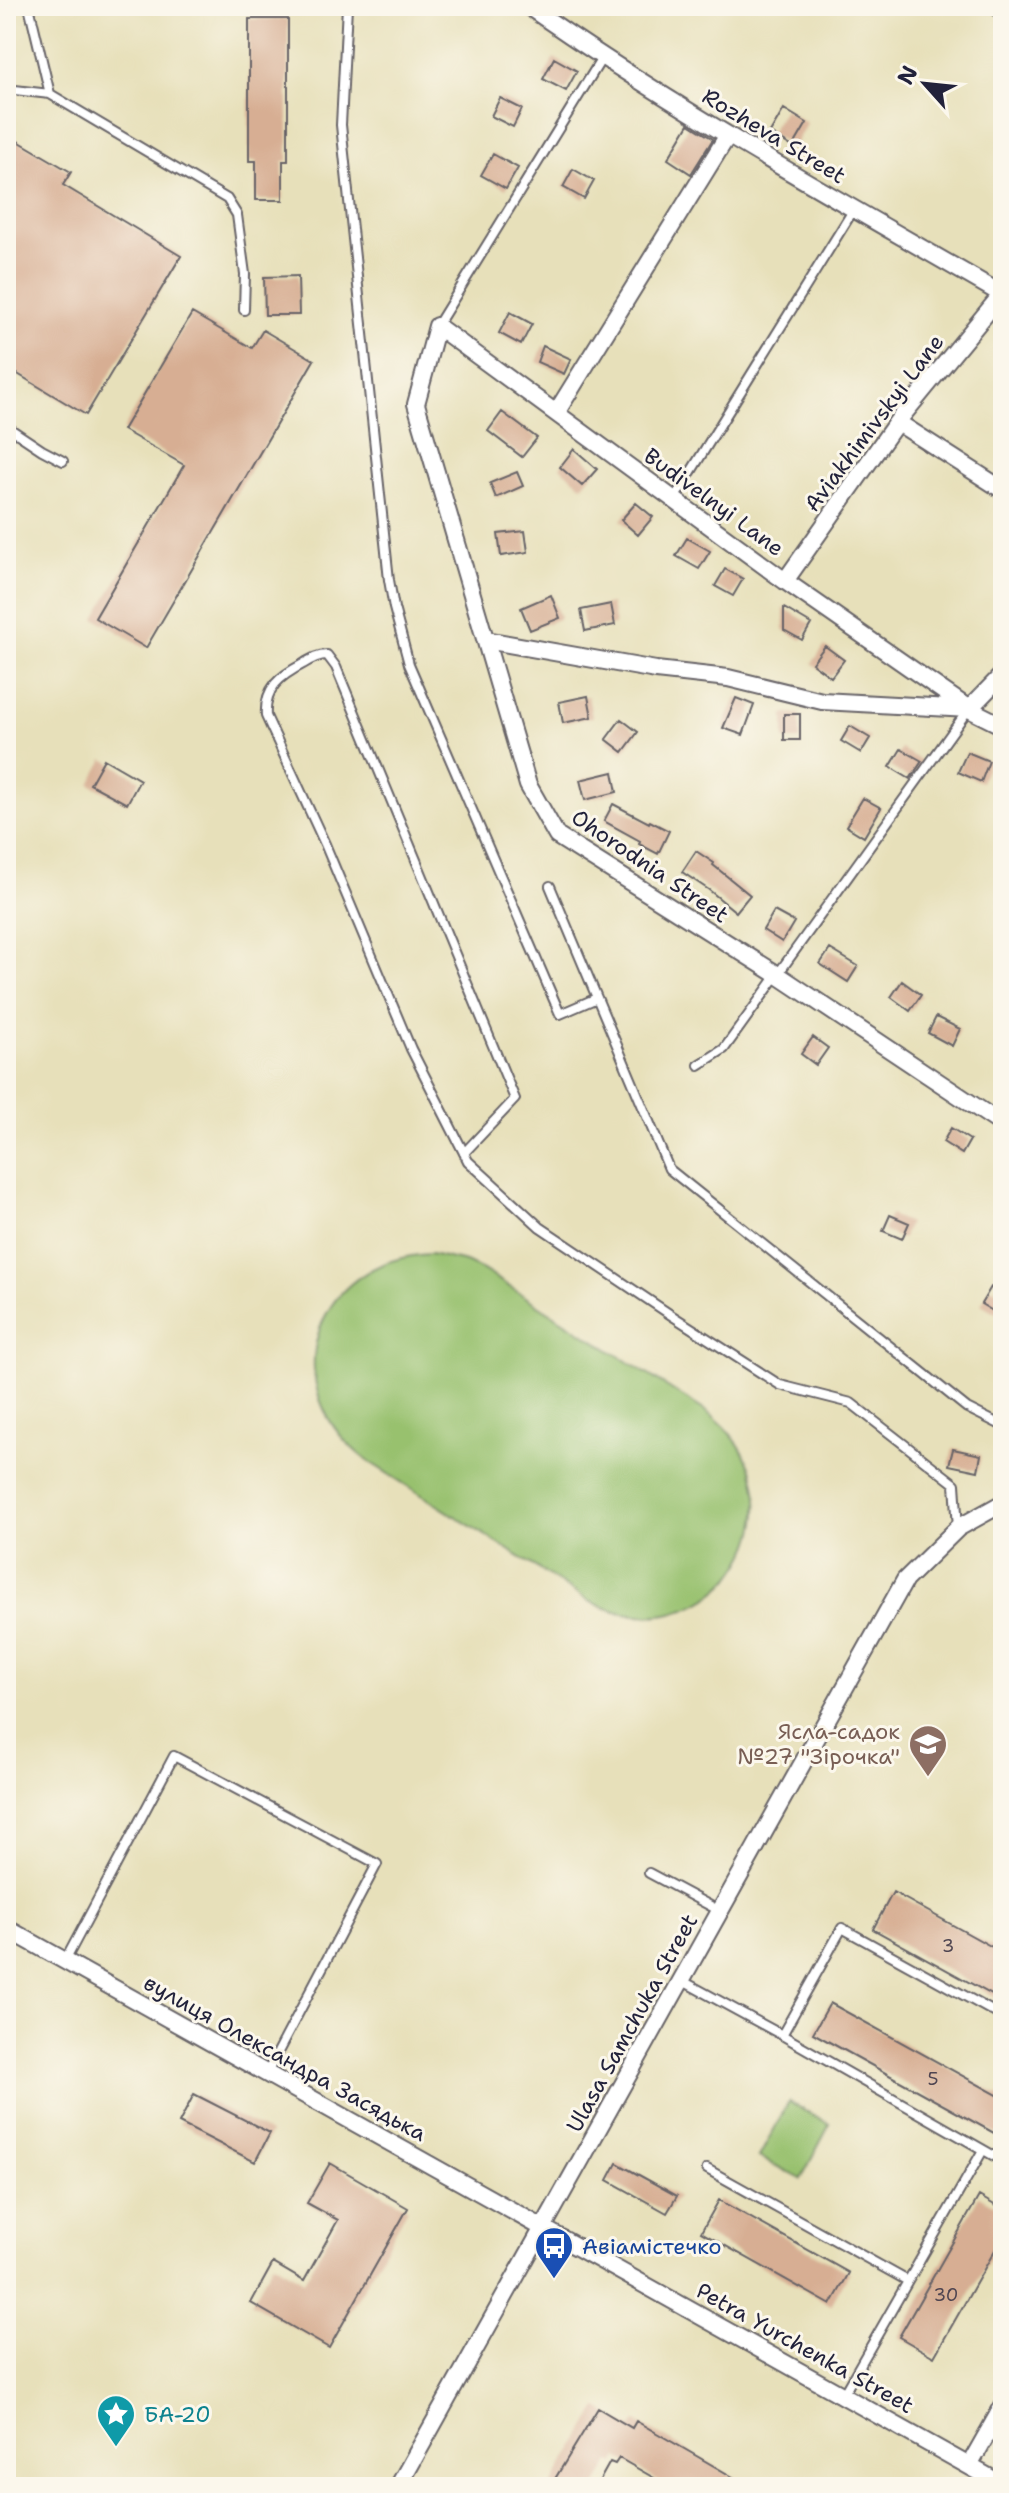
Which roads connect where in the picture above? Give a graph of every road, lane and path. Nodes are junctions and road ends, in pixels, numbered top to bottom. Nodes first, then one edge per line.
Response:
1 (29, 6) edge
2 (347, 6) edge
3 (528, 6) edge
4 (996, 6) edge
5 (1003, 10) edge
6 (602, 58) junction
7 (6, 89) edge
8 (50, 94) junction
9 (728, 135) junction
10 (854, 209) junction
11 (1002, 295) edge
12 (244, 310) dead end
13 (437, 326) junction
14 (556, 413) junction
15 (897, 422) junction
16 (6, 426) edge
17 (63, 461) dead end
18 (1003, 490) edge
19 (674, 499) junction
20 (785, 581) junction
21 (486, 640) junction
22 (1003, 674) edge
23 (969, 709) junction
24 (1003, 726) edge
25 (550, 886) dead end
26 (778, 975) junction
27 (597, 998) junction
28 (699, 1065) dead end
29 (1003, 1125) edge
30 (464, 1153) junction
31 (1003, 1426) edge
32 (1003, 1503) edge
33 (958, 1528) junction
34 (649, 1873) dead end
35 (720, 1911) junction
36 (6, 1928) edge
37 (65, 1961) junction
38 (681, 1980) junction
39 (1003, 2017) edge
40 (782, 2035) junction
41 (267, 2073) junction
42 (983, 2150) junction
43 (1003, 2161) edge
44 (707, 2169) dead end
45 (543, 2227) junction
46 (908, 2281) junction
47 (843, 2395) junction
48 (1003, 2406) edge
49 (969, 2466) junction
50 (997, 2485) edge
51 (398, 2487) edge

1 - 8 lane
2 - 27 lane
3 - 6 street, Rozheva Street
4 - 5 street
6 - 9 street, Rozheva Street
6 - 13 lane
7 - 8 lane
8 - 12 lane
9 - 10 street, Rozheva Street
9 - 14 street
10 - 11 street, Rozheva Street
10 - 19 lane
11 - 15 street, Aviakhimivskyi Lane
13 - 14 street, Budivelnyi Lane
13 - 21 street, Ohorodnia Street
14 - 19 street, Budivelnyi Lane
15 - 18 street
15 - 20 street, Aviakhimivskyi Lane
16 - 17 lane
19 - 20 street, Budivelnyi Lane
20 - 23 street, Budivelnyi Lane
21 - 23 street, Budivelnyi Lane
21 - 26 street, Ohorodnia Street
22 - 23 street
23 - 24 street, Budivelnyi Lane
23 - 26 lane
25 - 27 lane
26 - 28 lane
26 - 29 street, Ohorodnia Street
27 - 31 lane
30 - 30 lane
30 - 33 lane
32 - 33 street, Ulasa Samchuka Street
33 - 35 street, Ulasa Samchuka Street
34 - 35 lane
35 - 38 street, Ulasa Samchuka Street
36 - 37 street, вулиця Олександра Засядька
37 - 41 street, вулиця Олександра Засядька
37 - 41 lane
38 - 40 lane
38 - 45 street, Ulasa Samchuka Street
39 - 40 lane
40 - 42 lane
41 - 45 street, вулиця Олександра Засядька
42 - 43 lane
42 - 46 lane
44 - 46 lane
45 - 47 street, Petra Yurchenka Street
45 - 51 street, Ulasa Samchuka Street
46 - 47 lane
47 - 49 street, Petra Yurchenka Street
48 - 49 street
49 - 50 street, Petra Yurchenka Street

